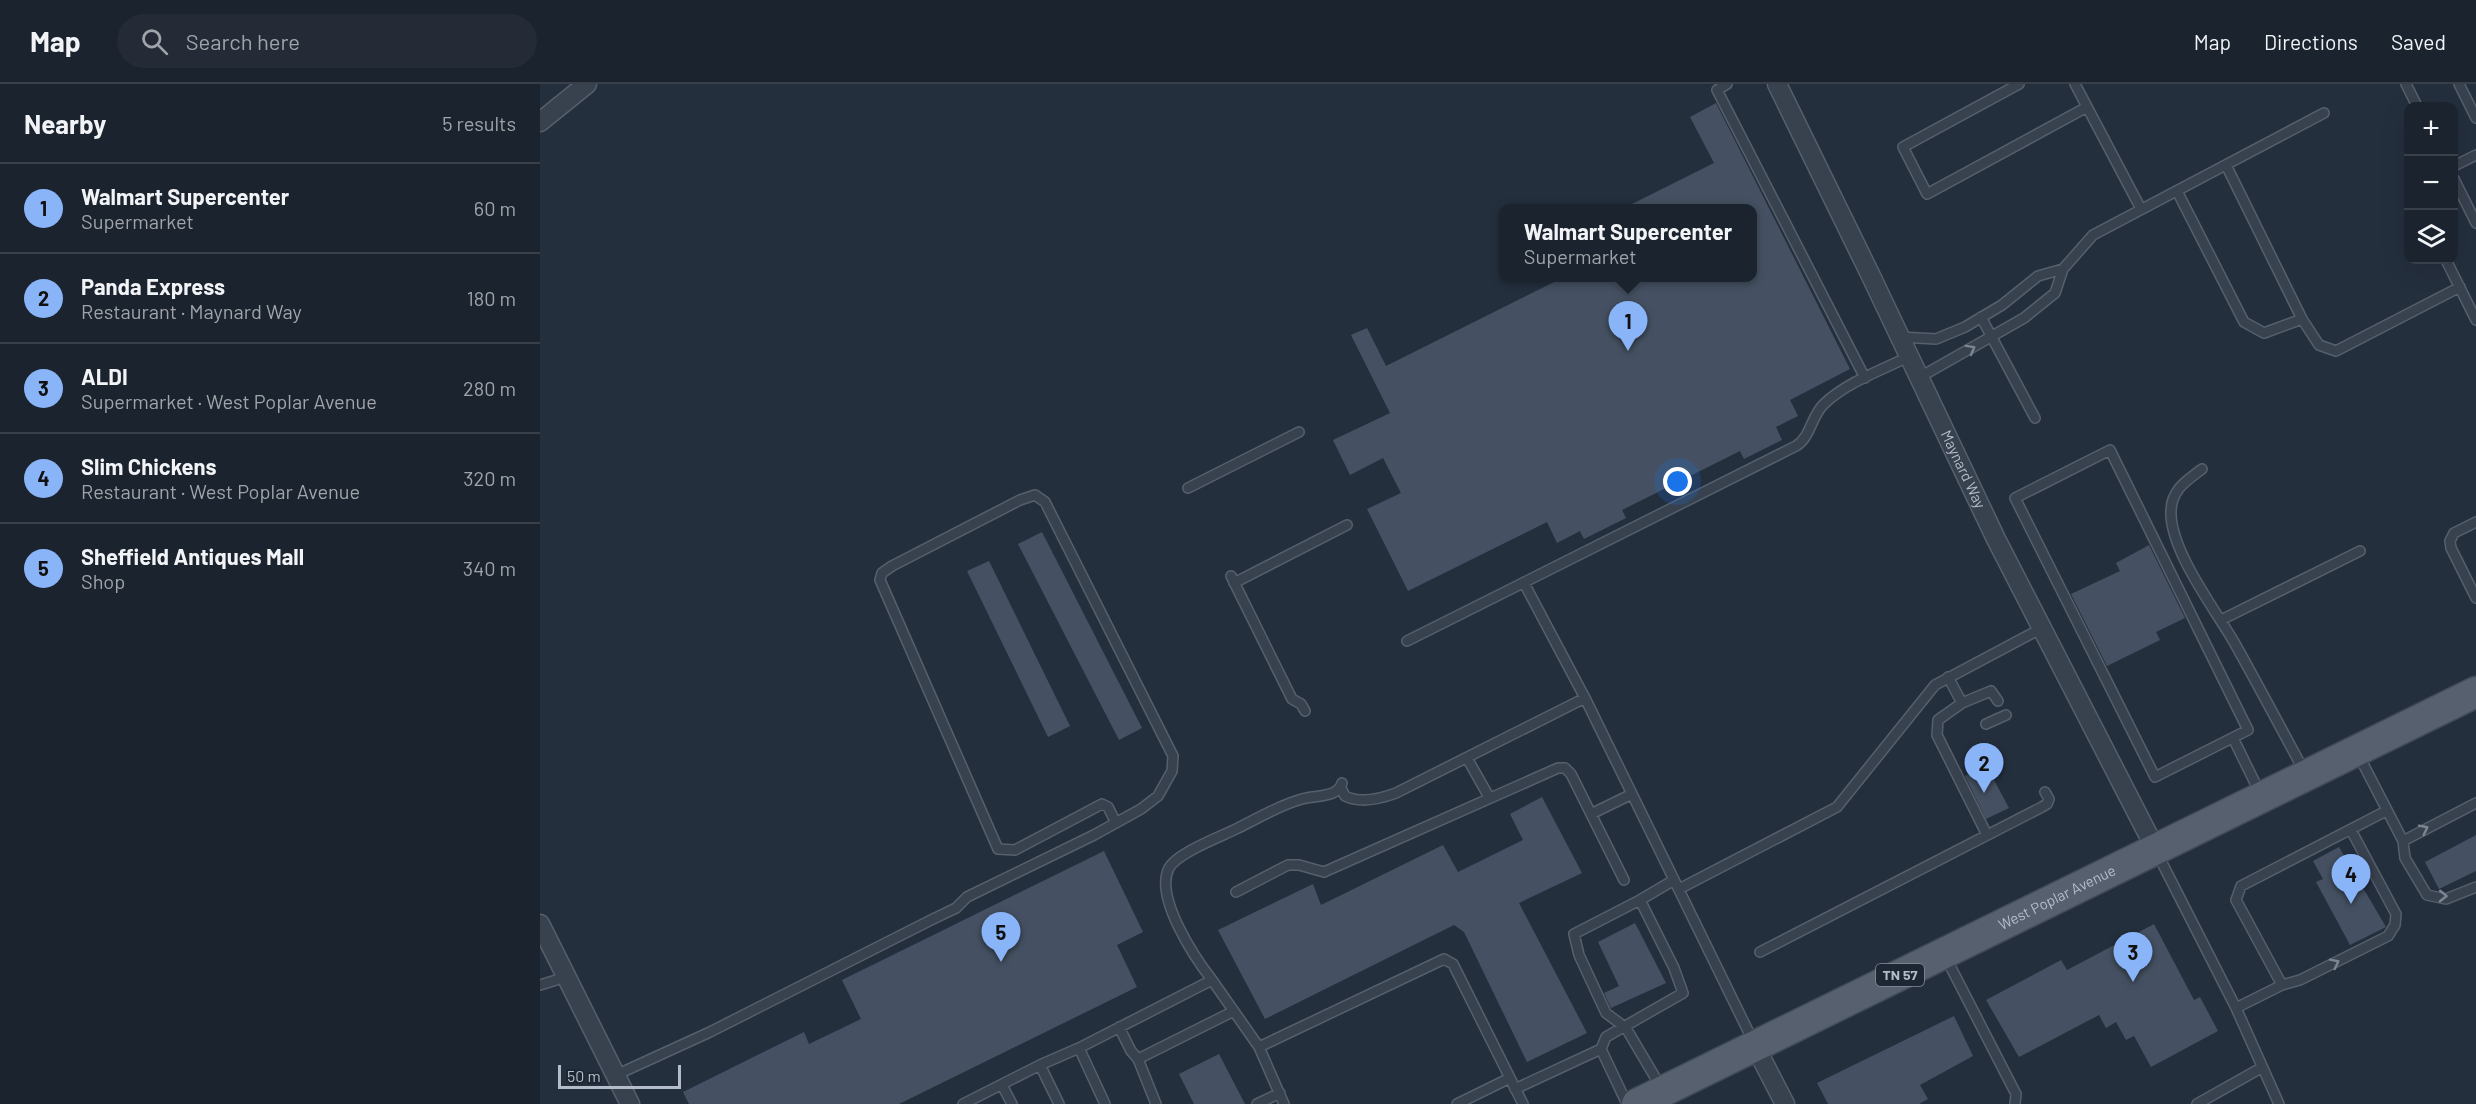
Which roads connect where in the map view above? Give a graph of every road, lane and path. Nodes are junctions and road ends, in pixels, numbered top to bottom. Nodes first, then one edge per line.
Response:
1 (587, 84) edge
2 (1727, 84) edge
3 (1777, 84) edge
4 (2019, 84) edge
5 (2075, 84) edge
6 (2406, 84) edge
7 (2459, 84) edge
8 (2415, 102) edge
9 (2087, 108) junction
10 (2324, 113) dead end
11 (2476, 118) edge
12 (540, 122) edge
13 (2476, 155) edge
14 (2458, 164) edge
15 (2226, 165) junction
16 (2458, 187) edge
17 (2177, 191) junction
18 (2141, 209) junction
19 (2476, 223) edge
20 (2448, 264) edge
21 (2063, 269) junction
22 (2460, 287) junction
23 (1981, 317) junction
24 (2302, 319) junction
25 (2476, 320) edge
26 (1900, 337) junction
27 (1992, 338) junction
28 (1910, 356) junction
29 (1920, 377) junction
30 (1865, 378) junction
31 (2035, 418) dead end
32 (1299, 432) dead end
33 (2202, 470) dead end
34 (1188, 488) dead end
35 (2476, 522) edge
36 (1347, 525) dead end
37 (2360, 551) dead end
38 (1524, 583) junction
39 (2476, 598) edge
40 (2221, 620) junction
41 (2042, 628) junction
42 (1407, 641) dead end
43 (1948, 676) junction
44 (2476, 692) edge
45 (1584, 698) junction
46 (1998, 701) dead end
47 (1962, 703) junction
48 (1305, 711) dead end
49 (2006, 715) dead end
50 (1986, 724) dead end
51 (2233, 738) junction
52 (2357, 751) junction
53 (1467, 758) junction
54 (2306, 776) junction
55 (2045, 792) dead end
56 (1632, 794) junction
57 (1490, 797) junction
58 (2262, 797) junction
59 (2476, 803) edge
60 (2386, 812) junction
61 (1591, 814) junction
62 (1116, 823) junction
63 (2351, 830) junction
64 (1987, 835) junction
65 (2403, 841) junction
66 (2156, 850) junction
67 (1624, 880) dead end
68 (1674, 880) junction
69 (2476, 887) edge
70 (1679, 889) junction
71 (1236, 892) dead end
72 (1640, 900) junction
73 (540, 924) edge
74 (1760, 952) dead end
75 (1944, 954) junction
76 (566, 977) junction
77 (1212, 980) junction
78 (540, 985) edge
79 (2282, 985) junction
80 (2236, 1008) junction
81 (1234, 1011) junction
82 (1119, 1027) junction
83 (1626, 1028) junction
84 (1755, 1046) junction
85 (1260, 1047) junction
86 (1079, 1048) junction
87 (1601, 1049) junction
88 (1138, 1059) junction
89 (1040, 1065) junction
90 (2261, 1068) junction
91 (616, 1075) junction
92 (1510, 1078) junction
93 (1002, 1084) junction
94 (1515, 1089) junction
95 (1280, 1094) junction
96 (2216, 1100) edge
97 (1644, 1101) edge
98 (966, 1103) edge
99 (630, 1104) edge
100 (1012, 1104) edge
101 (1059, 1104) edge
102 (1105, 1104) edge
103 (1155, 1104) edge
104 (1257, 1104) edge
105 (1284, 1104) edge
106 (1457, 1104) edge
107 (1522, 1104) edge
108 (1785, 1104) edge
109 (2015, 1104) edge
110 (2197, 1104) edge
111 (2279, 1104) edge

1 - 12 street
2 - 30 lane
3 - 26 street, Maynard Way
4 - 9 lane
5 - 9 lane
6 - 8 lane
7 - 11 lane
9 - 18 lane
10 - 15 lane
13 - 14 lane
15 - 17 lane
15 - 24 lane
16 - 19 lane
17 - 18 lane
17 - 24 lane
18 - 21 lane
20 - 22 lane
21 - 23 lane
21 - 27 lane
22 - 24 lane
22 - 25 lane
23 - 26 lane
23 - 27 lane
26 - 28 street, Maynard Way
29 -> 27 lane
27 - 31 lane
28 - 29 street, Maynard Way
28 - 30 lane
29 - 41 street, Maynard Way
30 - 38 lane
32 - 34 lane
33 - 40 lane
35 - 39 lane
36 - 48 lane
37 - 40 lane
38 - 42 lane
38 - 45 lane
40 - 54 lane
41 - 43 lane
41 - 66 street, Maynard Way
43 - 47 lane
43 - 70 lane
44 - 52 main road, West Poplar Avenue / TN 57
45 - 53 lane
45 - 56 lane
46 - 47 lane
47 - 64 lane
49 - 50 lane
51 - 51 lane
51 - 58 lane
52 - 54 main road, West Poplar Avenue / TN 57
52 - 60 lane
53 - 57 lane
53 - 77 lane
54 - 58 main road, West Poplar Avenue / TN 57
55 - 64 lane
56 - 61 lane
56 - 68 lane
57 - 61 lane
57 - 71 lane
58 - 66 main road, West Poplar Avenue / TN 57
65 -> 59 lane
60 - 63 lane
60 - 65 lane
61 - 67 lane
62 - 62 lane
62 - 91 lane
63 - 79 lane
79 -> 63 lane
64 - 74 lane
65 -> 69 lane
66 - 75 main road, West Poplar Avenue / TN 57
66 - 80 lane
68 - 70 lane
68 - 72 lane
70 - 84 lane
72 - 83 lane
72 - 83 lane
73 - 76 street
75 - 84 main road, West Poplar Avenue / TN 57
75 - 109 lane
76 - 78 lane
76 - 91 street
77 - 81 lane
77 - 82 lane
79 - 80 lane
80 - 90 lane
81 - 85 lane
81 - 88 lane
82 - 86 lane
82 - 88 lane
83 - 87 lane
83 - 97 lane
84 - 97 main road, West Poplar Avenue / TN 57
84 - 108 street
85 - 92 lane
85 - 95 lane
86 - 89 lane
86 - 102 lane
87 - 94 lane
87 - 97 lane
88 - 103 lane
89 - 93 lane
89 - 101 lane
90 - 96 lane
90 - 111 lane
91 - 99 street
92 - 94 lane
92 - 106 lane
93 - 98 lane
93 - 100 lane
94 - 107 lane
95 - 104 lane
95 - 105 lane
96 - 110 lane

